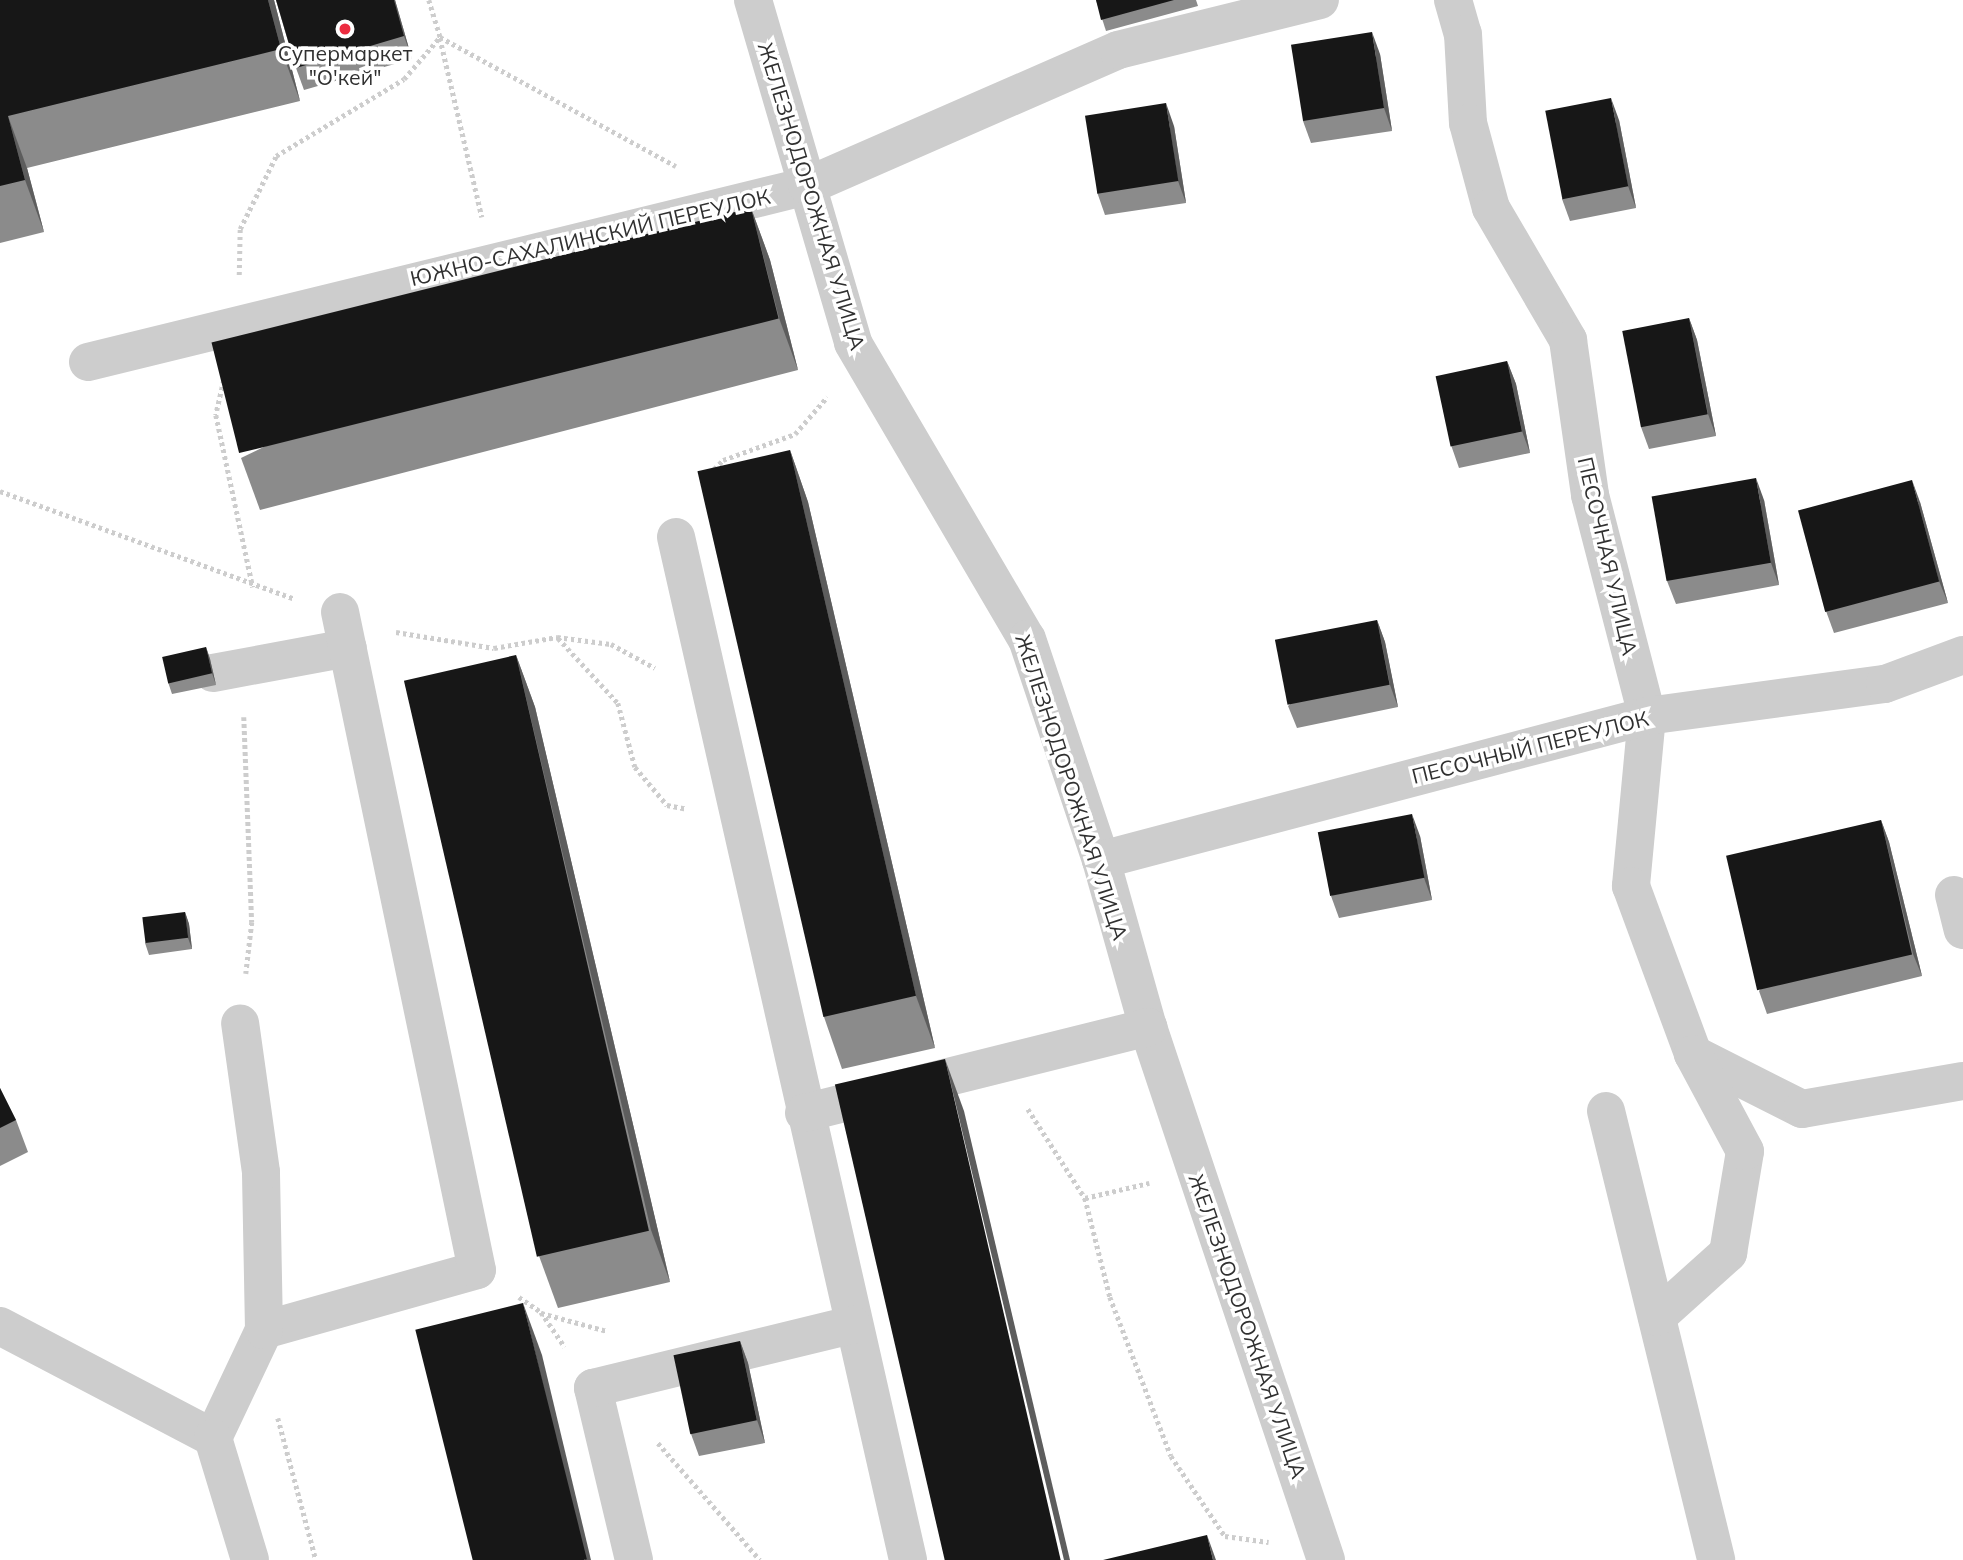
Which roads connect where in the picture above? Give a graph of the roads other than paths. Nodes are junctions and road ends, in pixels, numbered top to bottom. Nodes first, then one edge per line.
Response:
1 (752, 0) edge
2 (1320, 0) edge
3 (1453, 0) edge
4 (807, 186) junction
5 (88, 362) dead end
6 (676, 537) road end
7 (340, 612) road end
8 (348, 648) junction
9 (1963, 655) edge
10 (228, 670) road end
11 (1647, 716) junction
12 (1101, 860) junction
13 (240, 1023) road end
14 (1147, 1027) junction
15 (1693, 1054) junction
16 (1963, 1081) edge
17 (1606, 1111) dead end
18 (804, 1113) junction
19 (1657, 1317) junction
20 (852, 1325) junction
21 (0, 1326) edge
22 (264, 1330) junction
23 (213, 1438) junction
24 (1324, 1555) edge
25 (250, 1560) edge
26 (634, 1560) edge
27 (908, 1560) edge
28 (1716, 1560) edge

1 - 4 street, ЖЕЛЕЗНОДОРОЖНАЯ УЛИЦА
2 - 4 street, ЮЖНО-САХАЛИНСКИЙ ПЕРЕУЛОК
3 - 11 street, ПЕСОЧНАЯ УЛИЦА
4 - 5 street, ЮЖНО-САХАЛИНСКИЙ ПЕРЕУЛОК
4 - 12 street, ЖЕЛЕЗНОДОРОЖНАЯ УЛИЦА
6 - 18 street
7 - 8 street
8 - 10 street
8 - 22 street
9 - 11 street, ПЕСОЧНЫЙ ПЕРЕУЛОК
11 - 12 street, ПЕСОЧНЫЙ ПЕРЕУЛОК
11 - 15 street, ПЕСОЧНАЯ УЛИЦА
12 - 14 street, ЖЕЛЕЗНОДОРОЖНАЯ УЛИЦА
13 - 22 street
14 - 18 street
14 - 24 street, ЖЕЛЕЗНОДОРОЖНАЯ УЛИЦА
15 - 16 street
15 - 19 street, ПЕСОЧНАЯ УЛИЦА
17 - 19 street
18 - 20 street
19 - 28 street
20 - 26 street
20 - 27 street
21 - 23 street
22 - 23 street
23 - 25 street

